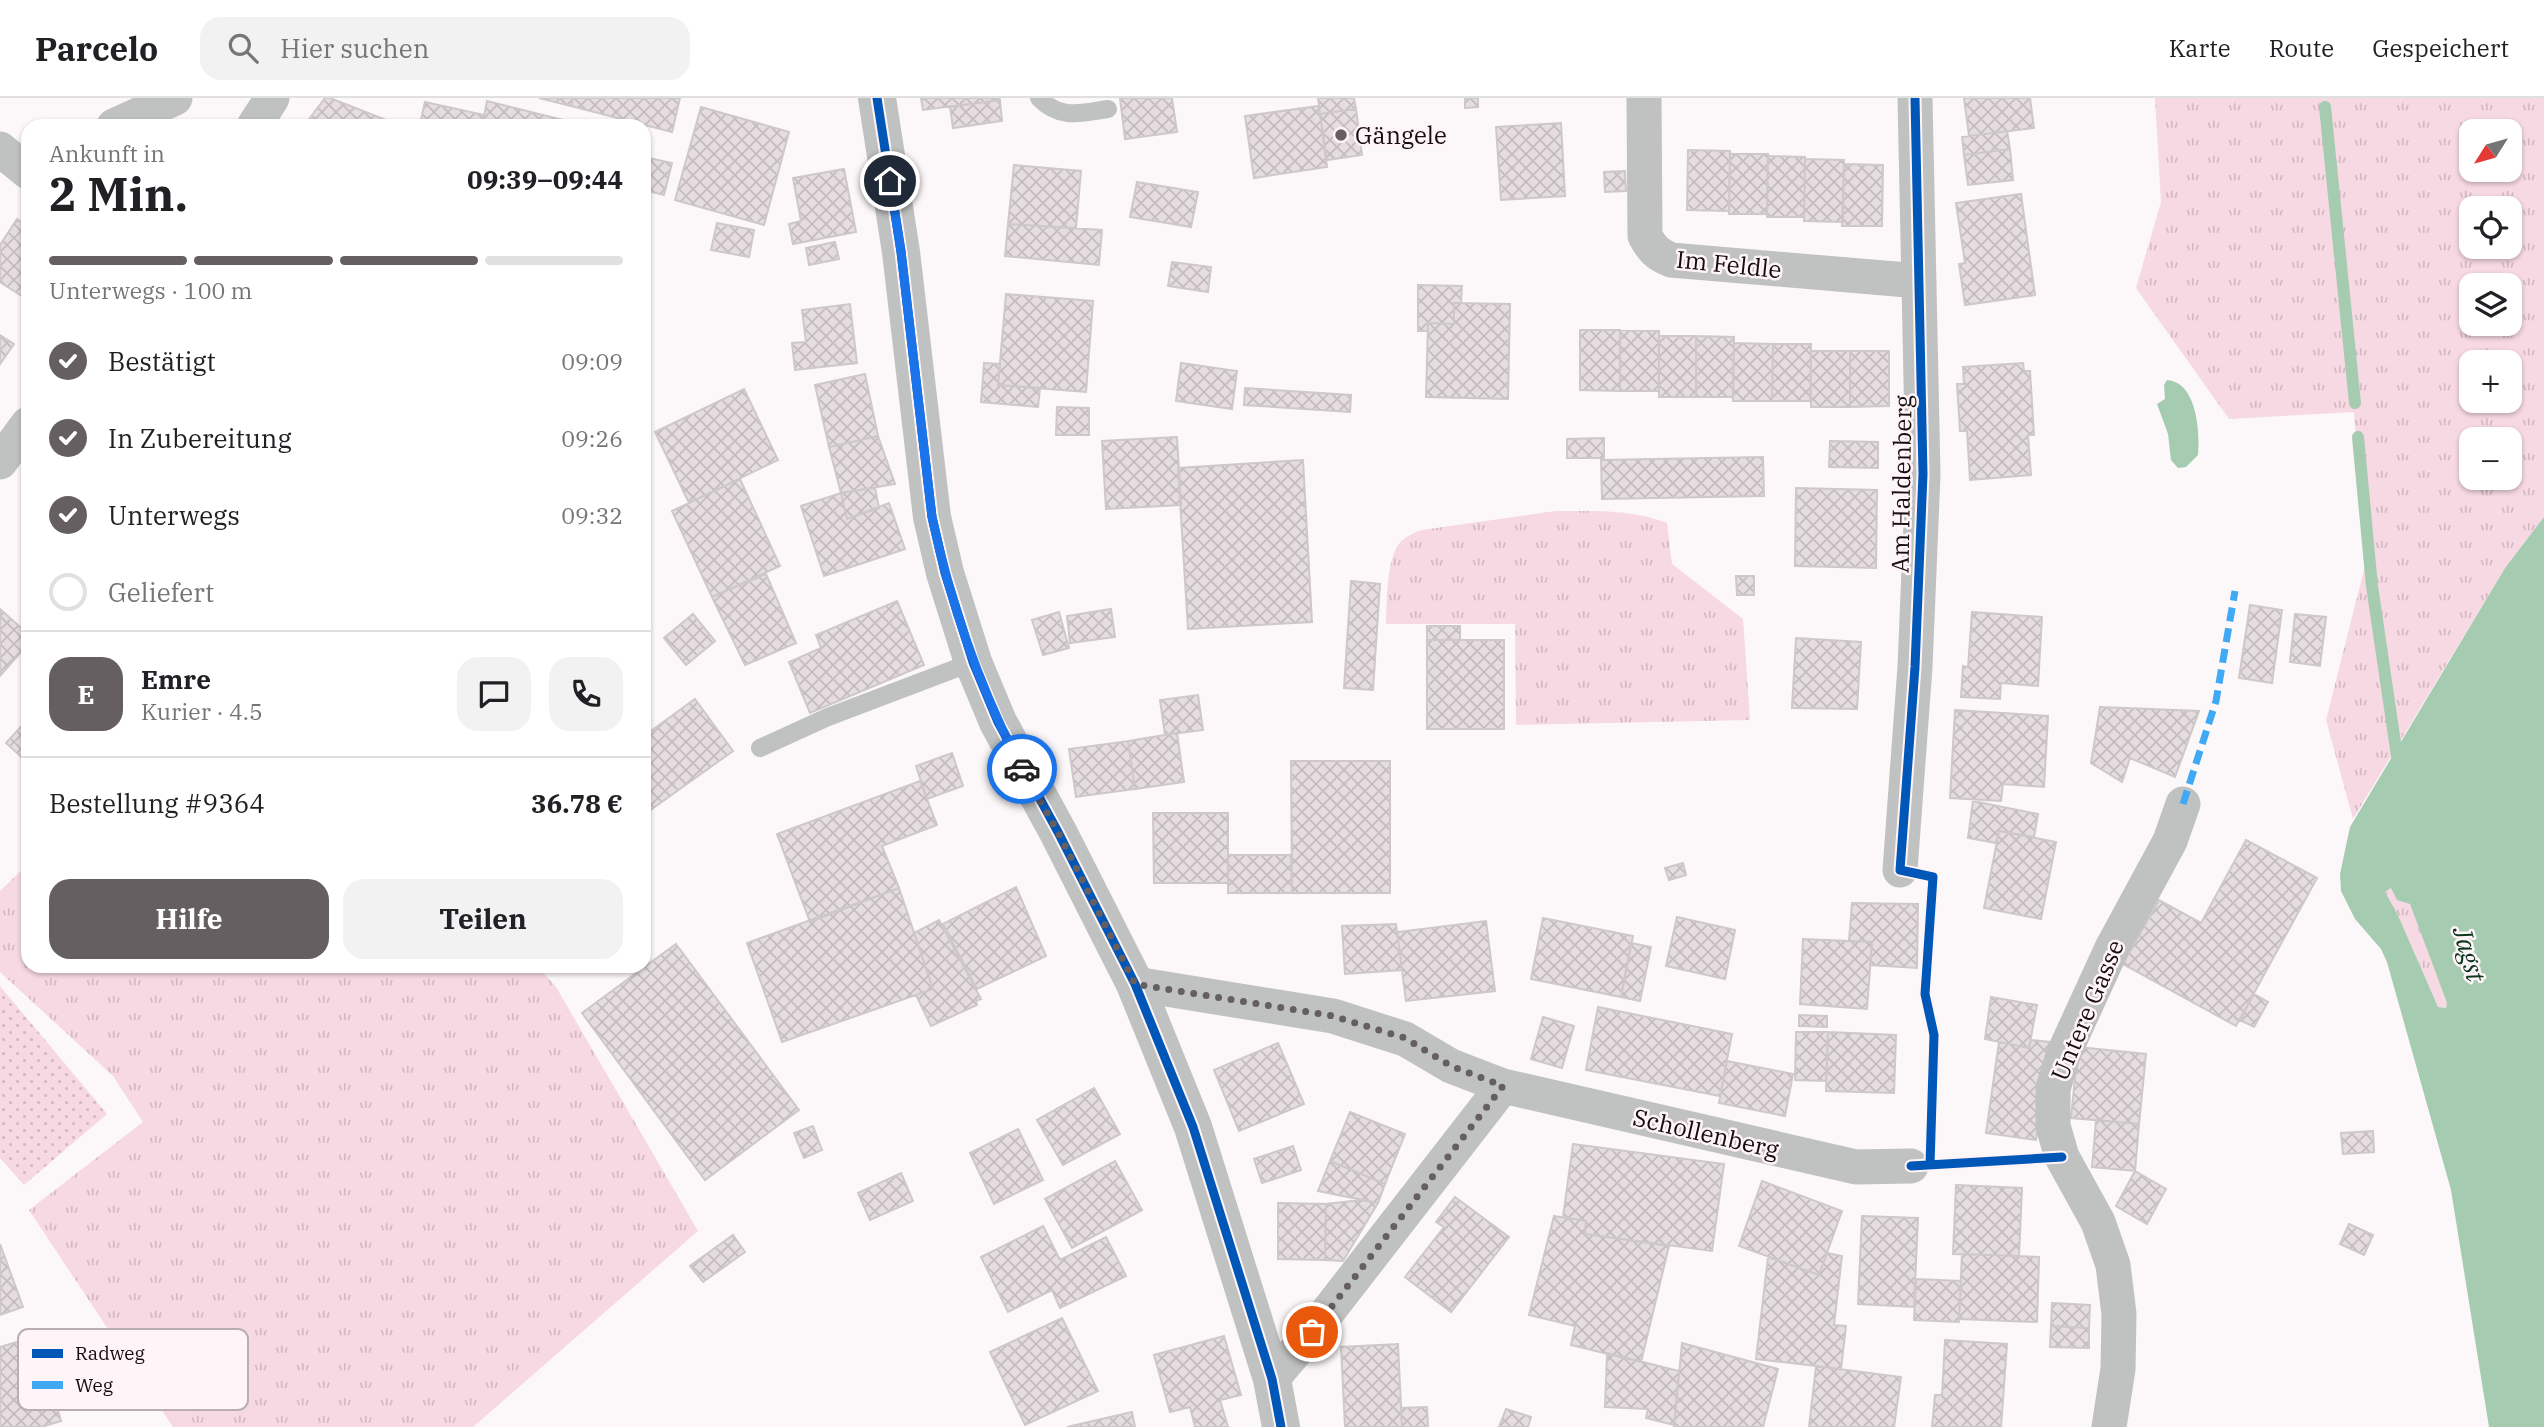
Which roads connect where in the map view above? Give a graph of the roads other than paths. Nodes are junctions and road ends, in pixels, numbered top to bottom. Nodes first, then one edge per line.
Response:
1 (175, 98) edge
2 (272, 98) edge
3 (1039, 98) edge
4 (1644, 98) edge
5 (1915, 98) edge
6 (869, 100) edge
7 (1108, 109) dead end
8 (129, 119) edge
9 (258, 119) edge
10 (0, 135) edge
11 (21, 140) edge
12 (0, 149) edge
13 (21, 166) edge
14 (1920, 281) junction
15 (21, 434) edge
16 (0, 463) edge
17 (973, 662) junction
18 (760, 748) dead end
19 (2183, 804) dead end
20 (1900, 870) dead end
21 (1135, 984) junction
22 (1503, 1086) junction
23 (1911, 1166) dead end
24 (1272, 1379) junction
25 (1281, 1427) edge
26 (2109, 1427) edge

1 - 8 street
2 - 9 street
3 - 7 lane
4 - 14 street, Im Feldle
5 - 14 street, Am Haldenberg
6 - 17 street
10 - 11 street
12 - 13 street
14 - 20 street, Am Haldenberg
15 - 16 street
17 - 18 lane
17 - 21 street
19 - 26 street, Untere Gasse
21 - 22 street, Schollenberg
21 - 24 street
22 - 23 street, Schollenberg
22 - 24 street
24 - 25 street

